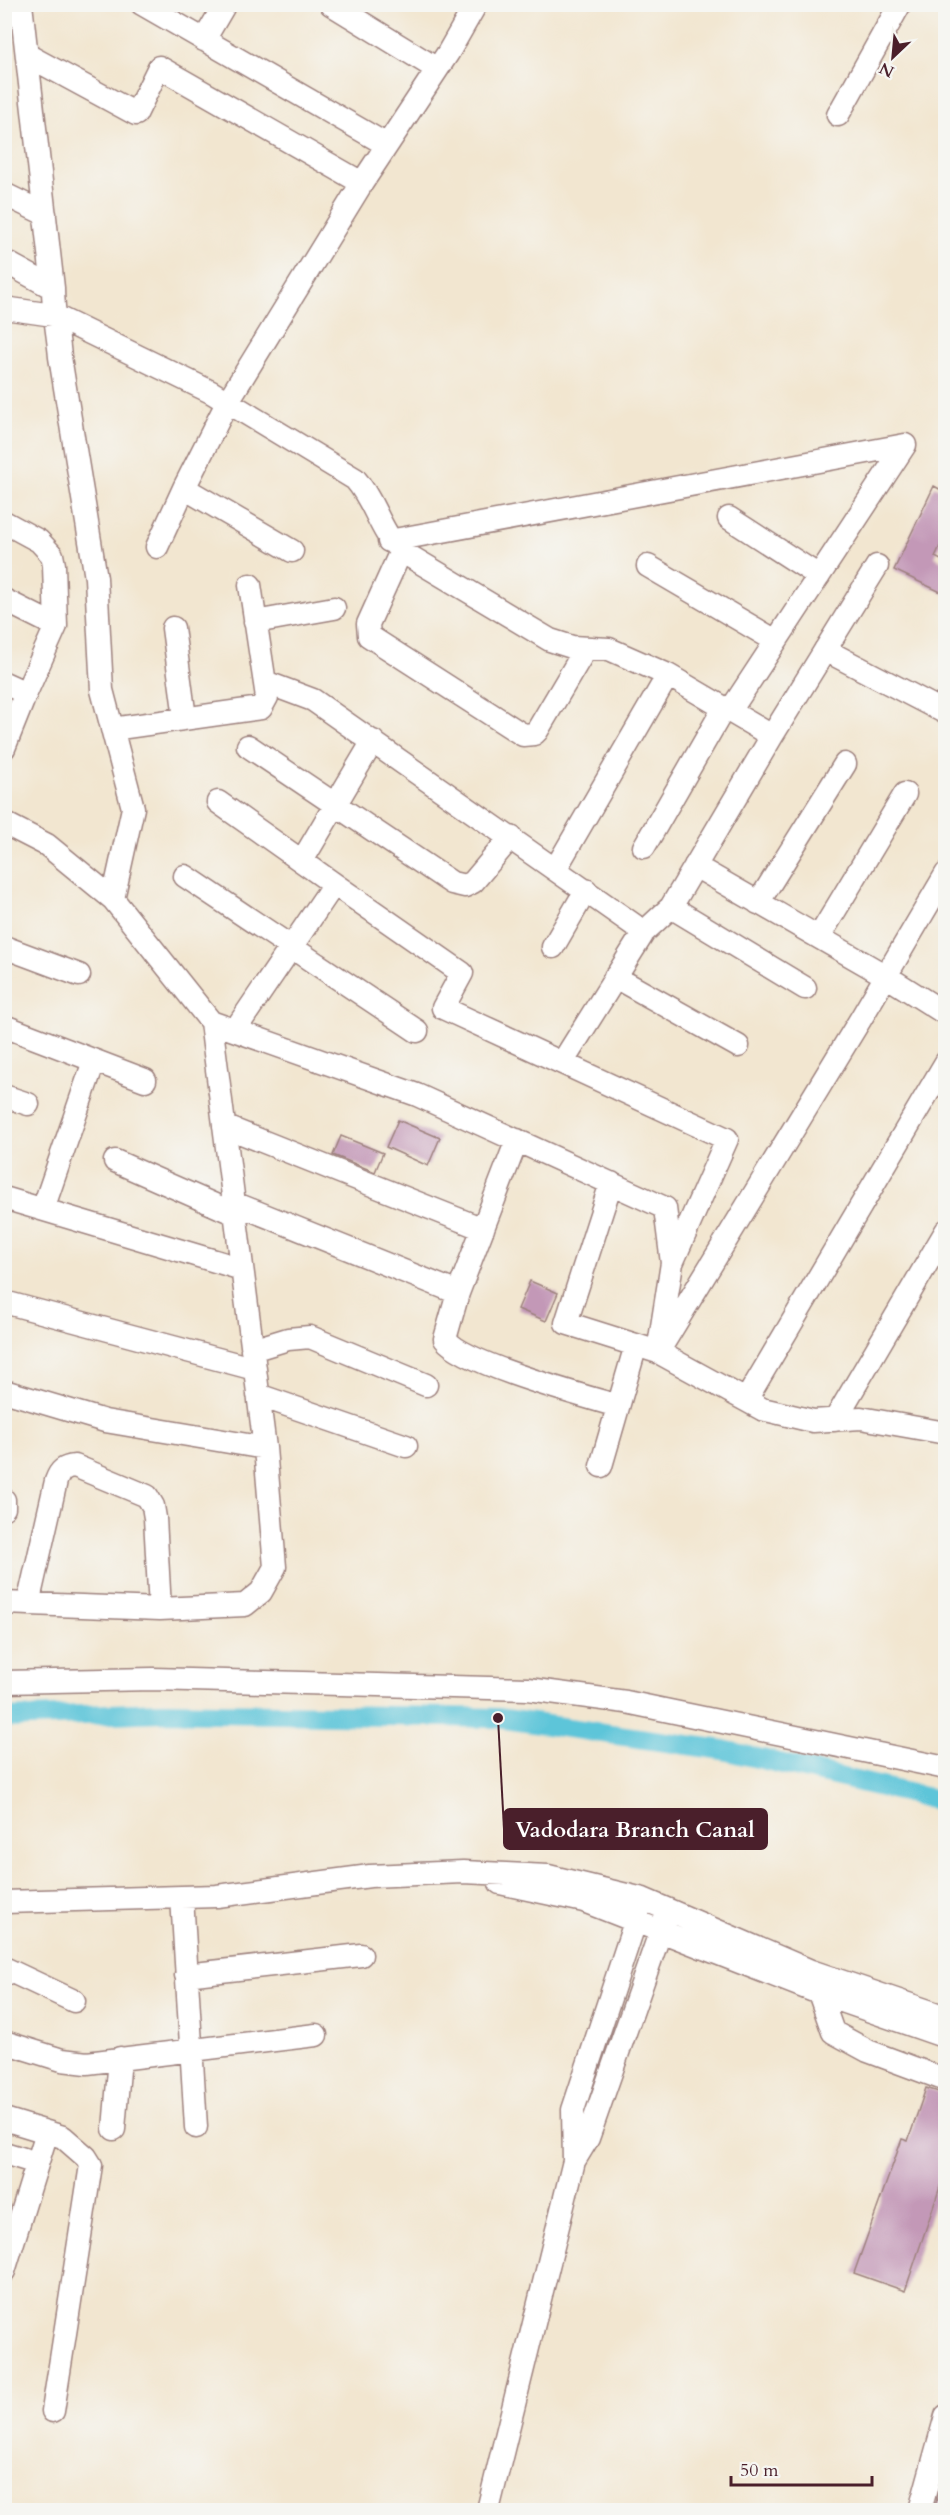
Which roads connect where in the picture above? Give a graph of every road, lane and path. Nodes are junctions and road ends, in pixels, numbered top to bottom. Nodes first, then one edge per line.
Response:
1 (21, 4) edge
2 (142, 4) edge
3 (225, 4) edge
4 (331, 4) edge
5 (476, 4) edge
6 (900, 4) edge
7 (204, 40) junction
8 (27, 55) junction
9 (437, 69) junction
10 (838, 115) dead end
11 (387, 145) junction
12 (362, 183) junction
13 (4, 194) edge
14 (45, 214) junction
15 (4, 261) edge
16 (53, 288) junction
17 (4, 308) edge
18 (53, 315) junction
19 (228, 401) junction
20 (184, 488) junction
21 (729, 518) dead end
22 (4, 522) edge
23 (395, 546) junction
24 (157, 547) dead end
25 (292, 551) dead end
26 (648, 566) dead end
27 (877, 566) dead end
28 (819, 576) junction
29 (250, 585) dead end
30 (4, 600) edge
31 (334, 608) dead end
32 (255, 622) junction
33 (56, 626) junction
34 (172, 628) dead end
35 (776, 641) junction
36 (586, 648) junction
37 (825, 650) junction
38 (668, 675) junction
39 (265, 682) junction
40 (4, 683) edge
41 (26, 693) junction
42 (727, 710) junction
43 (945, 713) edge
44 (185, 718) junction
45 (112, 729) junction
46 (772, 736) junction
47 (373, 741) junction
48 (248, 747) dead end
49 (4, 748) edge
50 (845, 764) dead end
51 (905, 794) dead end
52 (218, 802) dead end
53 (336, 803) junction
54 (4, 823) edge
55 (511, 837) junction
56 (644, 847) dead end
57 (302, 861) junction
58 (695, 867) junction
59 (555, 868) junction
60 (945, 874) edge
61 (185, 876) dead end
62 (334, 884) junction
63 (586, 890) junction
64 (113, 899) junction
65 (758, 903) junction
66 (671, 908) junction
67 (644, 932) junction
68 (819, 937) junction
69 (4, 947) edge
70 (291, 947) junction
71 (553, 947) dead end
72 (79, 975) dead end
73 (886, 976) junction
74 (615, 977) junction
75 (804, 988) dead end
76 (945, 1014) edge
77 (211, 1022) junction
78 (4, 1026) edge
79 (235, 1030) junction
80 (417, 1031) dead end
81 (738, 1046) dead end
82 (94, 1060) junction
83 (945, 1062) edge
84 (562, 1063) junction
85 (145, 1080) dead end
86 (4, 1096) edge
87 (28, 1104) dead end
88 (224, 1126) junction
89 (517, 1140) junction
90 (115, 1161) dead end
91 (611, 1183) junction
92 (4, 1197) edge
93 (234, 1208) junction
94 (43, 1209) junction
95 (483, 1229) junction
96 (945, 1231) edge
97 (672, 1263) junction
98 (242, 1269) junction
99 (458, 1293) junction
100 (4, 1302) edge
101 (636, 1345) junction
102 (658, 1352) junction
103 (254, 1360) junction
104 (426, 1384) dead end
105 (4, 1391) edge
106 (258, 1395) junction
107 (746, 1400) junction
108 (618, 1406) junction
109 (835, 1420) junction
110 (945, 1433) edge
111 (406, 1446) dead end
112 (265, 1448) junction
113 (602, 1466) dead end
114 (4, 1500) edge
115 (4, 1509) edge
116 (4, 1603) edge
117 (28, 1604) junction
118 (160, 1609) junction
119 (4, 1682) edge
120 (945, 1768) edge
121 (480, 1872) junction
122 (182, 1897) junction
123 (643, 1899) junction
124 (4, 1902) edge
125 (668, 1910) junction
126 (635, 1920) junction
127 (660, 1931) junction
128 (361, 1955) dead end
129 (4, 1968) edge
130 (811, 1971) junction
131 (186, 1975) junction
132 (819, 1993) junction
133 (74, 2001) dead end
134 (945, 2017) edge
135 (316, 2035) dead end
136 (945, 2037) edge
137 (4, 2042) edge
138 (191, 2049) junction
139 (120, 2058) junction
140 (945, 2080) edge
141 (4, 2118) edge
142 (196, 2127) dead end
143 (114, 2128) dead end
144 (47, 2132) junction
145 (4, 2153) edge
146 (574, 2161) junction
147 (38, 2163) junction
148 (4, 2271) edge
149 (53, 2411) dead end
150 (945, 2416) edge
151 (939, 2462) edge
152 (488, 2511) edge
153 (920, 2511) edge

1 - 8 street
2 - 7 street
3 - 7 street
4 - 9 street
5 - 9 street
6 - 10 street
7 - 11 street
8 - 12 street
8 - 14 street
9 - 11 street
11 - 12 street
12 - 19 street
13 - 14 street
14 - 16 street
15 - 16 street
16 - 18 street
17 - 18 street
18 - 19 street
18 - 45 street
19 - 20 street
19 - 23 street
20 - 24 street
20 - 25 street
21 - 28 street
22 - 33 street
23 - 28 street
23 - 36 street
23 - 36 street
26 - 35 street
27 - 37 street
28 - 35 street
29 - 32 street
30 - 33 street
31 - 32 street
32 - 39 street
33 - 41 street
34 - 44 street
35 - 42 street
36 - 38 street
37 - 43 street
37 - 46 street
38 - 42 street
38 - 59 street
39 - 44 street
39 - 47 street
40 - 41 street
41 - 49 street
42 - 46 street
42 - 56 street
44 - 45 street
45 - 64 street
46 - 58 street
47 - 53 street
47 - 55 street
48 - 53 street
50 - 65 street
51 - 68 street
52 - 57 street
53 - 55 street
53 - 57 street
54 - 64 street
55 - 59 street
57 - 62 street
58 - 65 street
58 - 66 street
59 - 63 street
60 - 73 street
61 - 70 street
62 - 70 street
62 - 84 street
63 - 67 street
63 - 71 street
64 - 77 street
65 - 68 street
66 - 67 street
66 - 75 street
67 - 74 street
68 - 73 street
69 - 72 street
70 - 79 street
70 - 80 street
73 - 76 street
73 - 102 street
74 - 81 street
74 - 84 street
77 - 79 street
77 - 88 street
78 - 82 street
79 - 89 street
82 - 85 street
82 - 94 street
83 - 107 street
84 - 97 street
86 - 87 street
88 - 93 street
88 - 95 street
89 - 91 street
89 - 95 street
90 - 93 street
91 - 97 street
91 - 101 street
92 - 94 street
93 - 98 street
93 - 99 street
94 - 98 street
95 - 99 street
96 - 109 street
97 - 102 street
98 - 103 street
99 - 108 street
100 - 103 street
101 - 102 street
101 - 108 street
102 - 107 street
103 - 104 street
103 - 106 street
105 - 112 street
106 - 111 street
106 - 112 street
107 - 109 street
108 - 113 street
109 - 110 street
112 - 118 street
114 - 115 street
116 - 117 street
117 - 118 street
117 - 118 street
119 - 120 street
121 - 122 street
121 - 123 street
121 - 126 street
122 - 124 street
122 - 131 street
123 - 125 street
123 - 126 street
125 - 127 street
125 - 130 street
126 - 127 street
126 - 146 street
127 - 132 street
127 - 146 street
128 - 131 street
129 - 133 street
130 - 132 street
130 - 134 street
131 - 138 street
132 - 136 street
132 - 140 street
135 - 138 street
137 - 139 street
138 - 139 street
138 - 142 street
139 - 143 street
141 - 144 street
144 - 147 street
144 - 149 street
145 - 147 street
146 - 152 street
147 - 148 street
150 - 151 street
151 - 153 street

